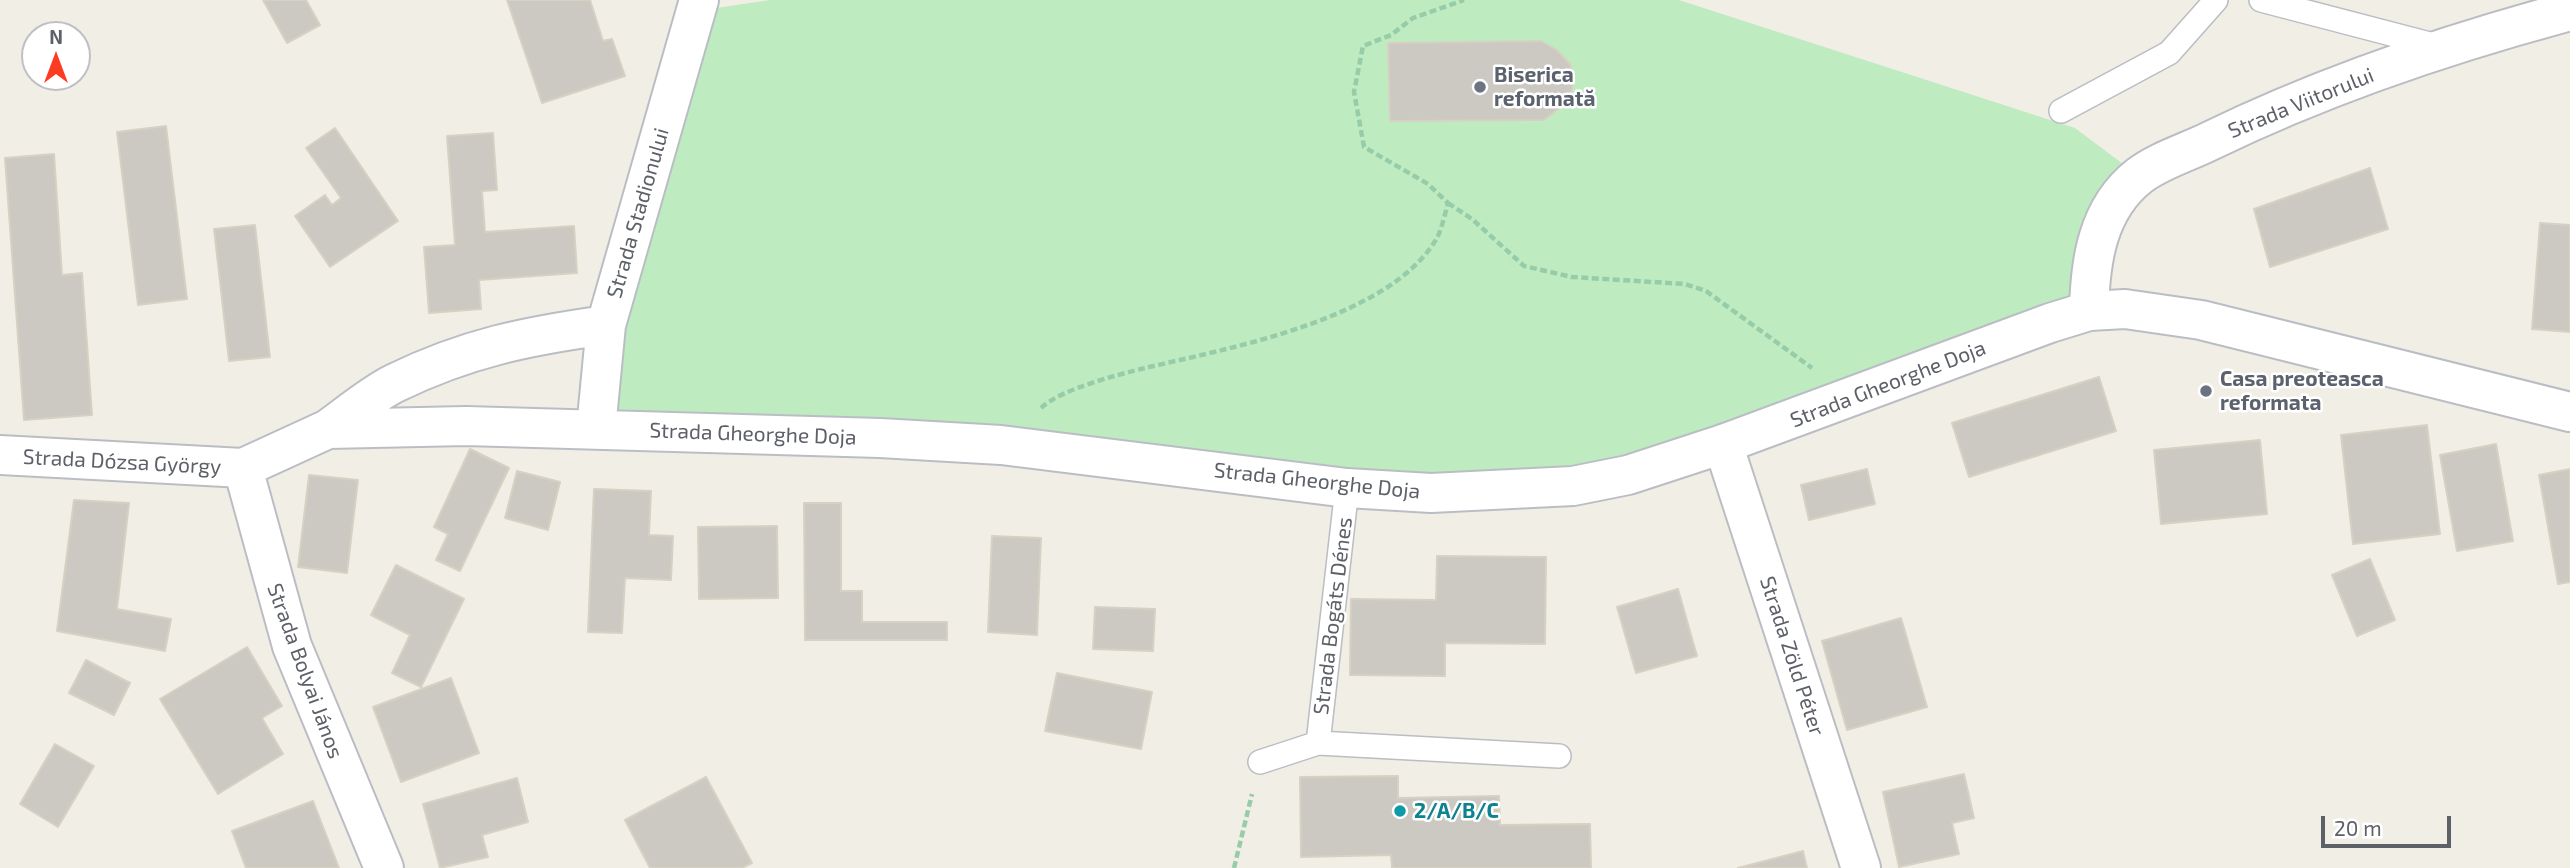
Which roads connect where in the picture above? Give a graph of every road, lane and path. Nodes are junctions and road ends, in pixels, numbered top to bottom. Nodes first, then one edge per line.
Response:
1 (699, 0) edge
2 (1464, 0) edge
3 (2216, 0) edge
4 (2261, 0) edge
5 (2570, 11) edge
6 (2444, 48) junction
7 (2061, 111) dead end
8 (1448, 203) junction
9 (2089, 311) junction
10 (606, 326) junction
11 (1832, 407) junction
12 (2570, 412) edge
13 (328, 429) junction
14 (596, 429) junction
15 (1723, 444) junction
16 (1001, 445) junction
17 (0, 455) edge
18 (243, 468) junction
19 (1347, 488) junction
20 (1318, 743) junction
21 (1559, 756) dead end
22 (1261, 762) joint
23 (384, 868) edge
24 (1234, 868) edge
25 (1861, 868) edge

1 - 10 street, Strada Stadionului
2 - 8 path
3 - 7 lane
4 - 6 lane
5 - 6 street, Strada Viitorului
6 - 9 street, Strada Viitorului
8 - 11 path
8 - 16 path
9 - 11 street, Strada Gheorghe Doja
9 - 12 street, Strada Gheorghe Doja
10 - 13 street
10 - 14 street, Strada Stadionului
11 - 15 street, Strada Gheorghe Doja
13 - 14 street, Strada Gheorghe Doja
13 - 18 street, Strada Gheorghe Doja
14 - 16 street, Strada Gheorghe Doja
15 - 19 street, Strada Gheorghe Doja
15 - 25 street, Strada Zöld Péter
16 - 19 street, Strada Gheorghe Doja
17 - 18 street, Strada Dózsa György
18 - 23 street, Strada Bolyai János
19 - 20 lane, Strada Bogáts Dénes
20 - 21 lane, Strada Bogáts Dénes
20 - 22 lane, Strada Bogáts Dénes
22 - 24 path

